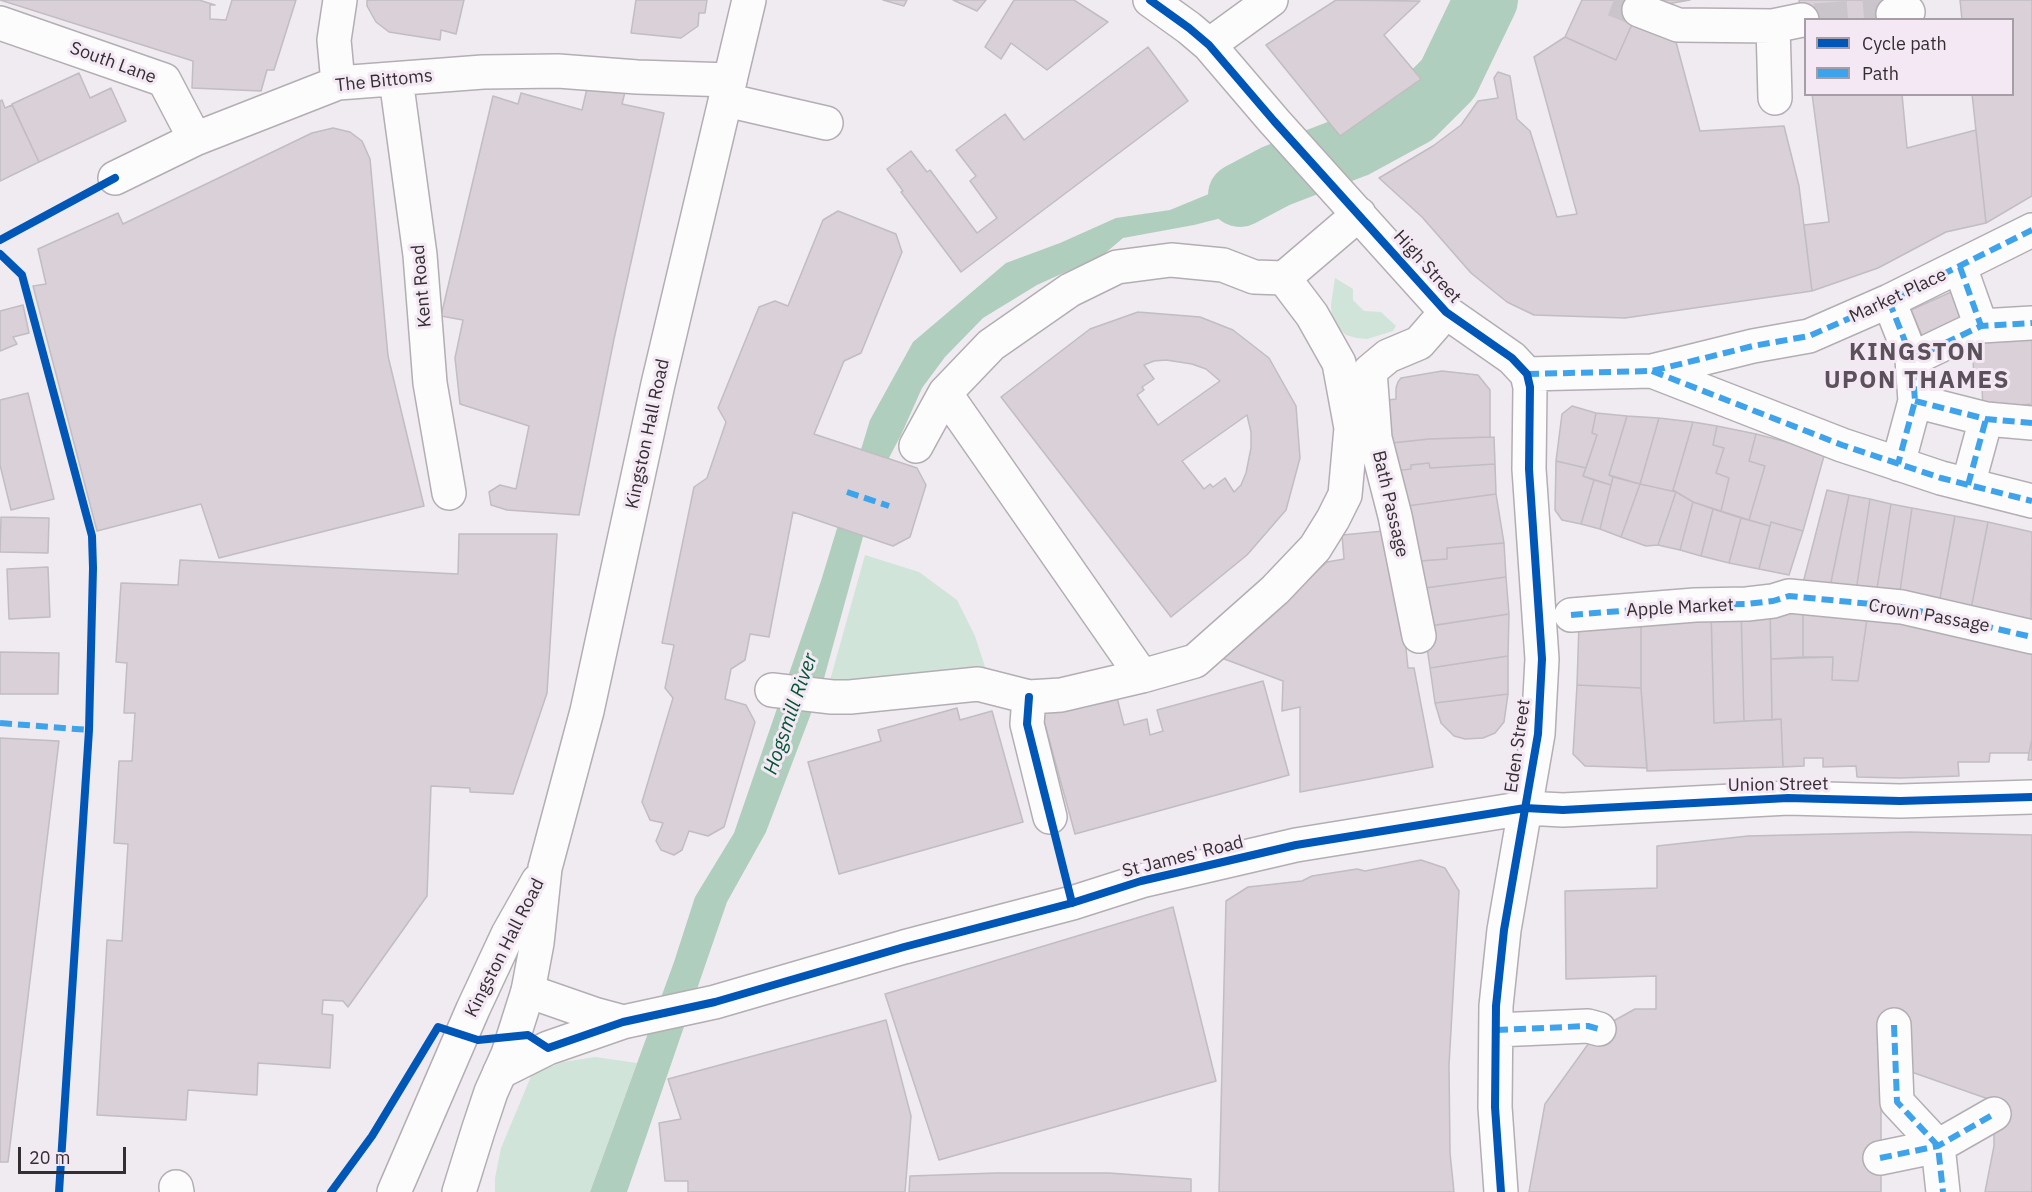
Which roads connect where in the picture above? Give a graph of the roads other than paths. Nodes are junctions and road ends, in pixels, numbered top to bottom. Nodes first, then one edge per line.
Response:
1 (340, 0) edge
2 (749, 0) edge
3 (1150, 0) edge
4 (1271, 0) edge
5 (1639, 10) tunnel mouth
6 (0, 23) edge
7 (1209, 45) junction
8 (396, 79) junction
9 (338, 83) junction
10 (728, 90) junction
11 (1775, 98) dead end
12 (826, 123) dead end
13 (195, 139) junction
14 (115, 178) dead end
15 (1350, 204) junction
16 (2032, 230) edge
17 (1960, 267) junction
18 (1284, 278) junction
19 (1889, 301) junction
20 (1446, 312) junction
21 (2032, 323) edge
22 (1981, 326) junction
23 (1912, 359) junction
24 (1652, 371) junction
25 (1527, 374) junction
26 (945, 393) junction
27 (1915, 401) junction
28 (1986, 419) junction
29 (2032, 423) edge
30 (916, 446) dead end
31 (1898, 464) junction
32 (1968, 485) junction
33 (449, 493) dead end
34 (2032, 501) edge
35 (1789, 596) joint
36 (1571, 615) dead end
37 (1419, 636) dead end
38 (2032, 637) edge
39 (1142, 676) junction
40 (775, 690) dead end
41 (1029, 697) junction
42 (2032, 797) edge
43 (1525, 808) junction
44 (1050, 817) dead end
45 (545, 868) junction
46 (528, 991) junction
47 (627, 1021) junction
48 (1894, 1024) dead end
49 (1599, 1029) dead end
50 (1496, 1030) junction
51 (500, 1072) junction
52 (1994, 1114) dead end
53 (1938, 1146) junction
54 (1880, 1158) dead end
55 (394, 1192) edge
56 (459, 1192) edge
57 (1501, 1192) edge
58 (1943, 1192) edge

1 - 9 street
2 - 10 street, Kingston Hall Road
3 - 7 street
4 - 7 street
5 - 11 street
6 - 13 street, South Lane
7 - 15 street, High Street
8 - 9 street, The Bittoms
8 - 10 street, The Bittoms
8 - 33 street, Kent Road
9 - 13 street, The Bittoms
10 - 12 street, The Bittoms
10 - 45 street, Kingston Hall Road
13 - 14 street, The Bittoms
15 - 18 street
15 - 20 street, High Street
16 - 17 street, Market Place
17 - 19 street, Market Place
17 - 22 street
18 - 26 street
18 - 39 street
19 - 23 street
19 - 24 street, Market Place
20 - 25 street, High Street
20 - 37 street, Bath Passage
21 - 22 street
22 - 23 street
23 - 27 street
24 - 25 street, Market Place
24 - 31 street, Market Place
25 - 43 street, Eden Street
26 - 30 street
26 - 39 street
27 - 28 street
27 - 31 street
28 - 29 street
28 - 32 street
31 - 32 street, Market Place
32 - 34 street, Market Place
35 - 36 street, Apple Market
35 - 38 street, Crown Passage
39 - 41 street
40 - 41 street
41 - 44 street
42 - 43 street, Union Street
43 - 47 street, St James' Road
43 - 50 street, Eden Street
45 - 46 street, Kingston Hall Road
45 - 55 street, Kingston Hall Road
46 - 47 street
46 - 51 street, Kingston Hall Road
47 - 51 street, St James' Road
48 - 53 street
49 - 50 street
50 - 57 street, Eden Street
51 - 56 street, Kingston Hall Road
52 - 53 street
53 - 54 street
53 - 58 street

